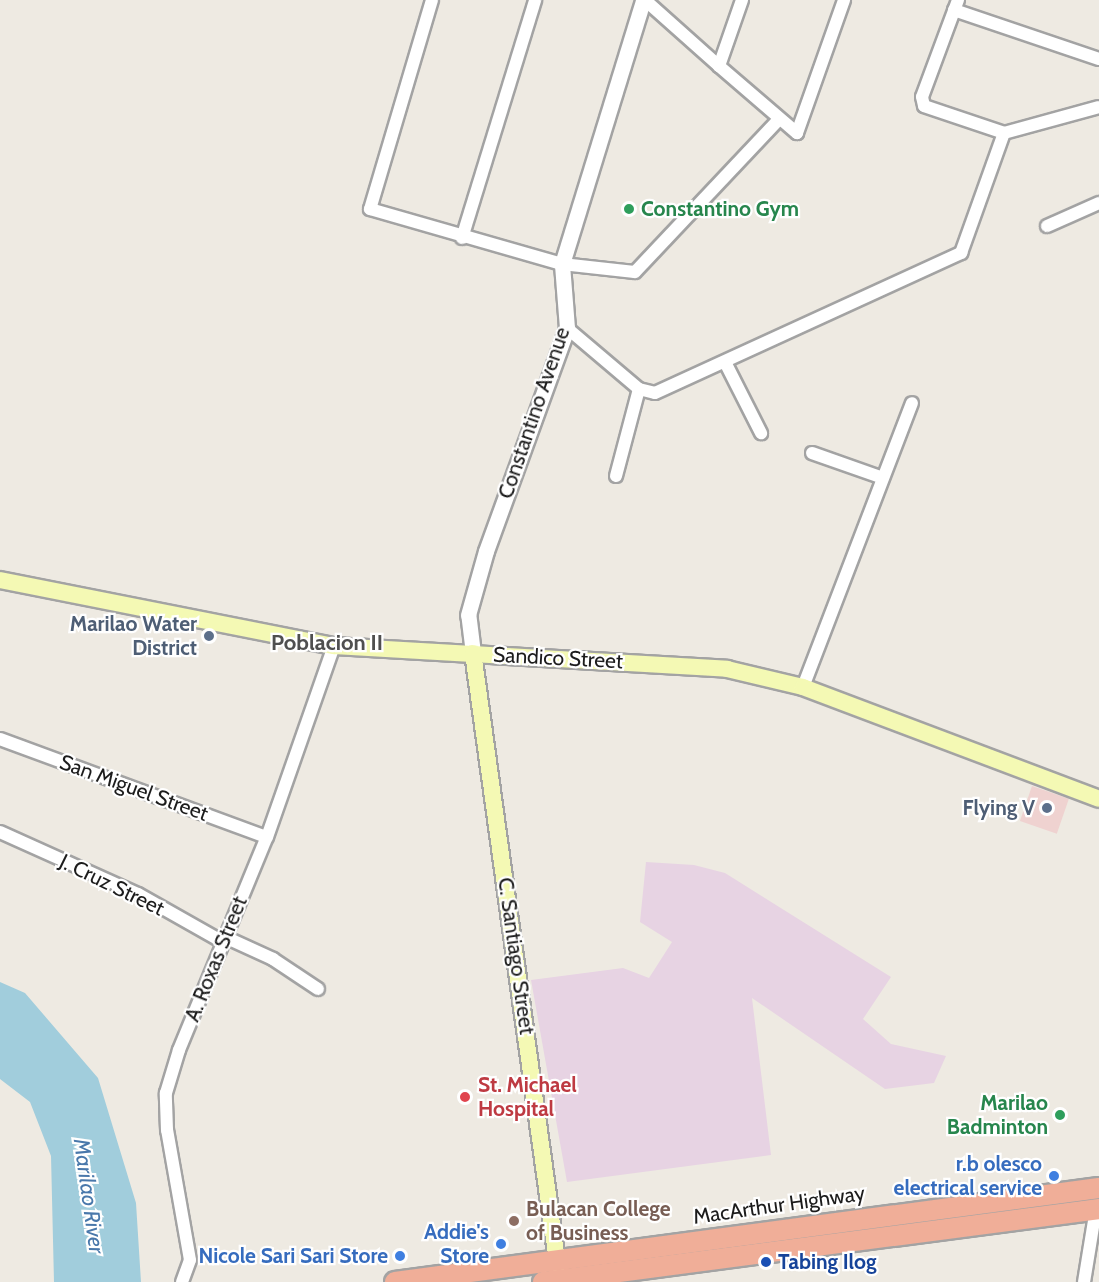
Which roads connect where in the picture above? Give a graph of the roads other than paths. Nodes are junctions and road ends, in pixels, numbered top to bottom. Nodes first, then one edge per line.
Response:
1 (432, 0) edge
2 (535, 0) edge
3 (644, 0) edge
4 (742, 0) edge
5 (844, 0) edge
6 (956, 5) edge
7 (1099, 59) edge
8 (719, 66) junction
9 (1099, 107) edge
10 (778, 120) junction
11 (1004, 133) junction
12 (1099, 203) edge
13 (1047, 226) dead end
14 (462, 237) junction
15 (562, 264) junction
16 (567, 328) junction
17 (725, 362) junction
18 (639, 388) junction
19 (912, 403) dead end
20 (761, 434) dead end
21 (812, 453) dead end
22 (616, 476) dead end
23 (883, 478) junction
24 (0, 580) edge
25 (334, 646) junction
26 (473, 653) junction
27 (803, 687) junction
28 (0, 739) edge
29 (1099, 799) edge
30 (0, 832) edge
31 (267, 837) junction
32 (224, 940) junction
33 (318, 989) dead end
34 (1099, 1188) edge
35 (1098, 1209) edge
36 (557, 1260) junction
37 (554, 1281) edge
38 (182, 1282) edge
39 (395, 1282) edge
40 (1084, 1282) edge

1 - 14 street
2 - 14 street
3 - 8 street
3 - 15 street, Constantino Avenue
4 - 8 street
5 - 10 street
6 - 7 street
6 - 11 street
8 - 10 street
9 - 11 street
10 - 15 street
11 - 17 street
12 - 13 street
14 - 15 street
15 - 16 street, Constantino Avenue
16 - 18 street
16 - 26 street, Constantino Avenue
17 - 18 street
17 - 20 street
18 - 22 street
19 - 23 street
21 - 23 street
23 - 27 street
24 - 25 main road, Sandico Street
25 - 26 main road, Sandico Street
25 - 31 street, A. Roxas Street
26 - 27 main road, Sandico Street
26 - 36 main road, C. Santiago Street
27 - 29 main road, Sandico Street
28 - 31 street, San Miguel Street
30 - 32 street, J. Cruz Street
31 - 32 street, A. Roxas Street
32 - 33 street, J. Cruz Street
32 - 38 street, A. Roxas Street
34 - 36 highway, MacArthur Highway
35 - 37 highway
35 - 40 street
36 - 37 main road, C. Santiago Street
36 - 39 highway, MacArthur Highway

